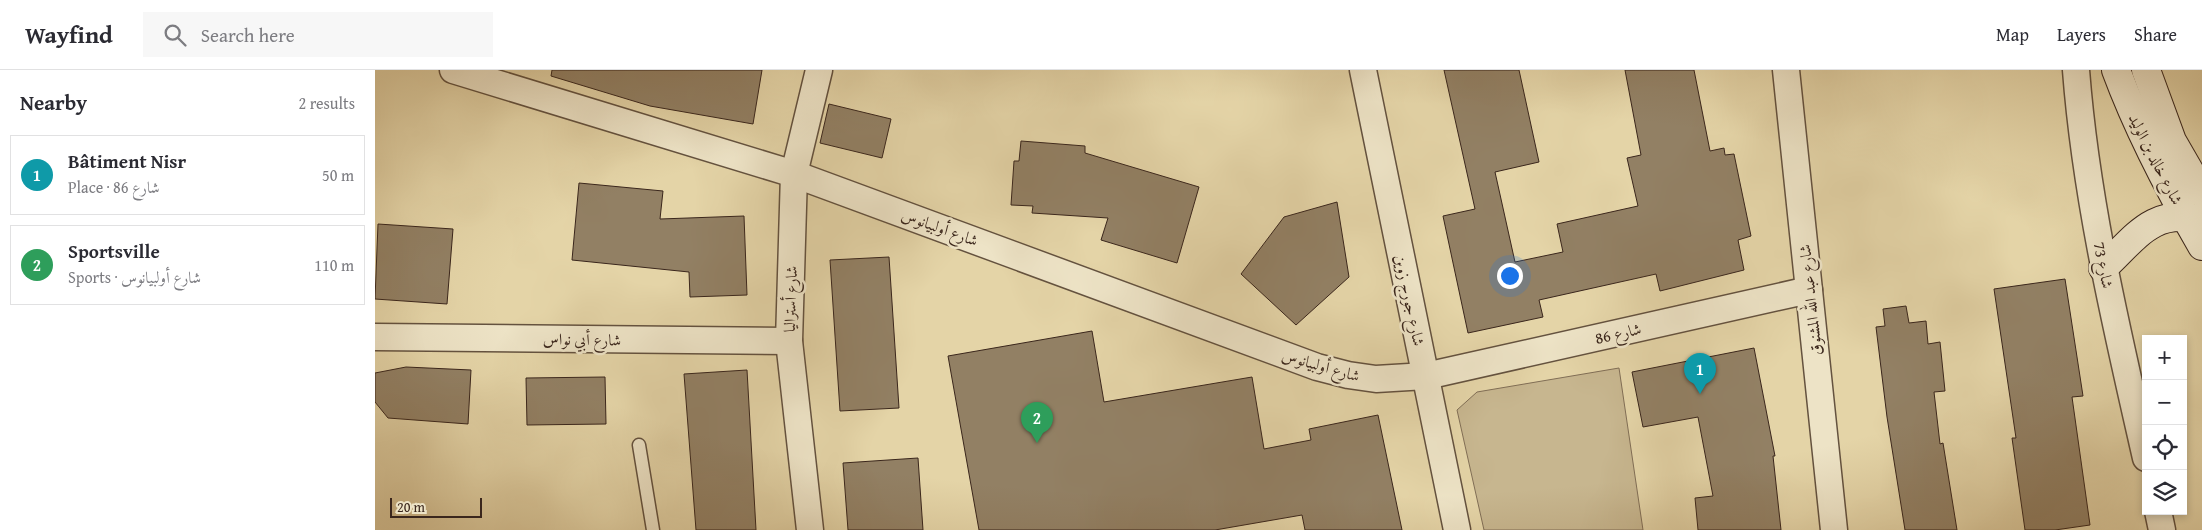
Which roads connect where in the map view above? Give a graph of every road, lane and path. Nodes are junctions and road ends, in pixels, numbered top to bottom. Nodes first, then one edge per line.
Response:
1 (453, 70) edge
2 (819, 70) edge
3 (1363, 70) edge
4 (1786, 70) edge
5 (2076, 70) edge
6 (2116, 70) edge
7 (2146, 70) edge
8 (794, 174) junction
9 (2202, 193) edge
10 (2193, 218) edge
11 (2202, 246) edge
12 (2103, 268) junction
13 (1809, 290) junction
14 (375, 337) edge
15 (789, 341) junction
16 (1426, 376) junction
17 (2142, 440) edge
18 (639, 445) dead end
19 (2159, 515) edge
20 (653, 530) edge
21 (810, 530) edge
22 (1457, 530) edge
23 (1834, 530) edge
24 (2162, 530) edge

1 - 8 street, شارع أولبيانوس
2 - 8 street, شارع أستراليا
3 - 16 street, شارع جورج زوين
4 - 13 street, شارع عبد الله المشنوق
5 - 12 street, شارع 73
6 - 10 main road, شارع خالد بن الوليد
7 - 9 main road, شارع خالد بن الوليد
8 - 15 street, شارع أستراليا
8 - 16 street, شارع أولبيانوس
10 - 11 main road, شارع خالد بن الوليد
10 - 12 main road
12 - 17 street, شارع 73
13 - 16 street, شارع 86
13 - 23 street, شارع عبد الله المشنوق
14 - 15 street, شارع أبي نواس
15 - 21 street, شارع أستراليا
16 - 22 street, شارع جورج زوين
18 - 20 lane
19 - 24 street

